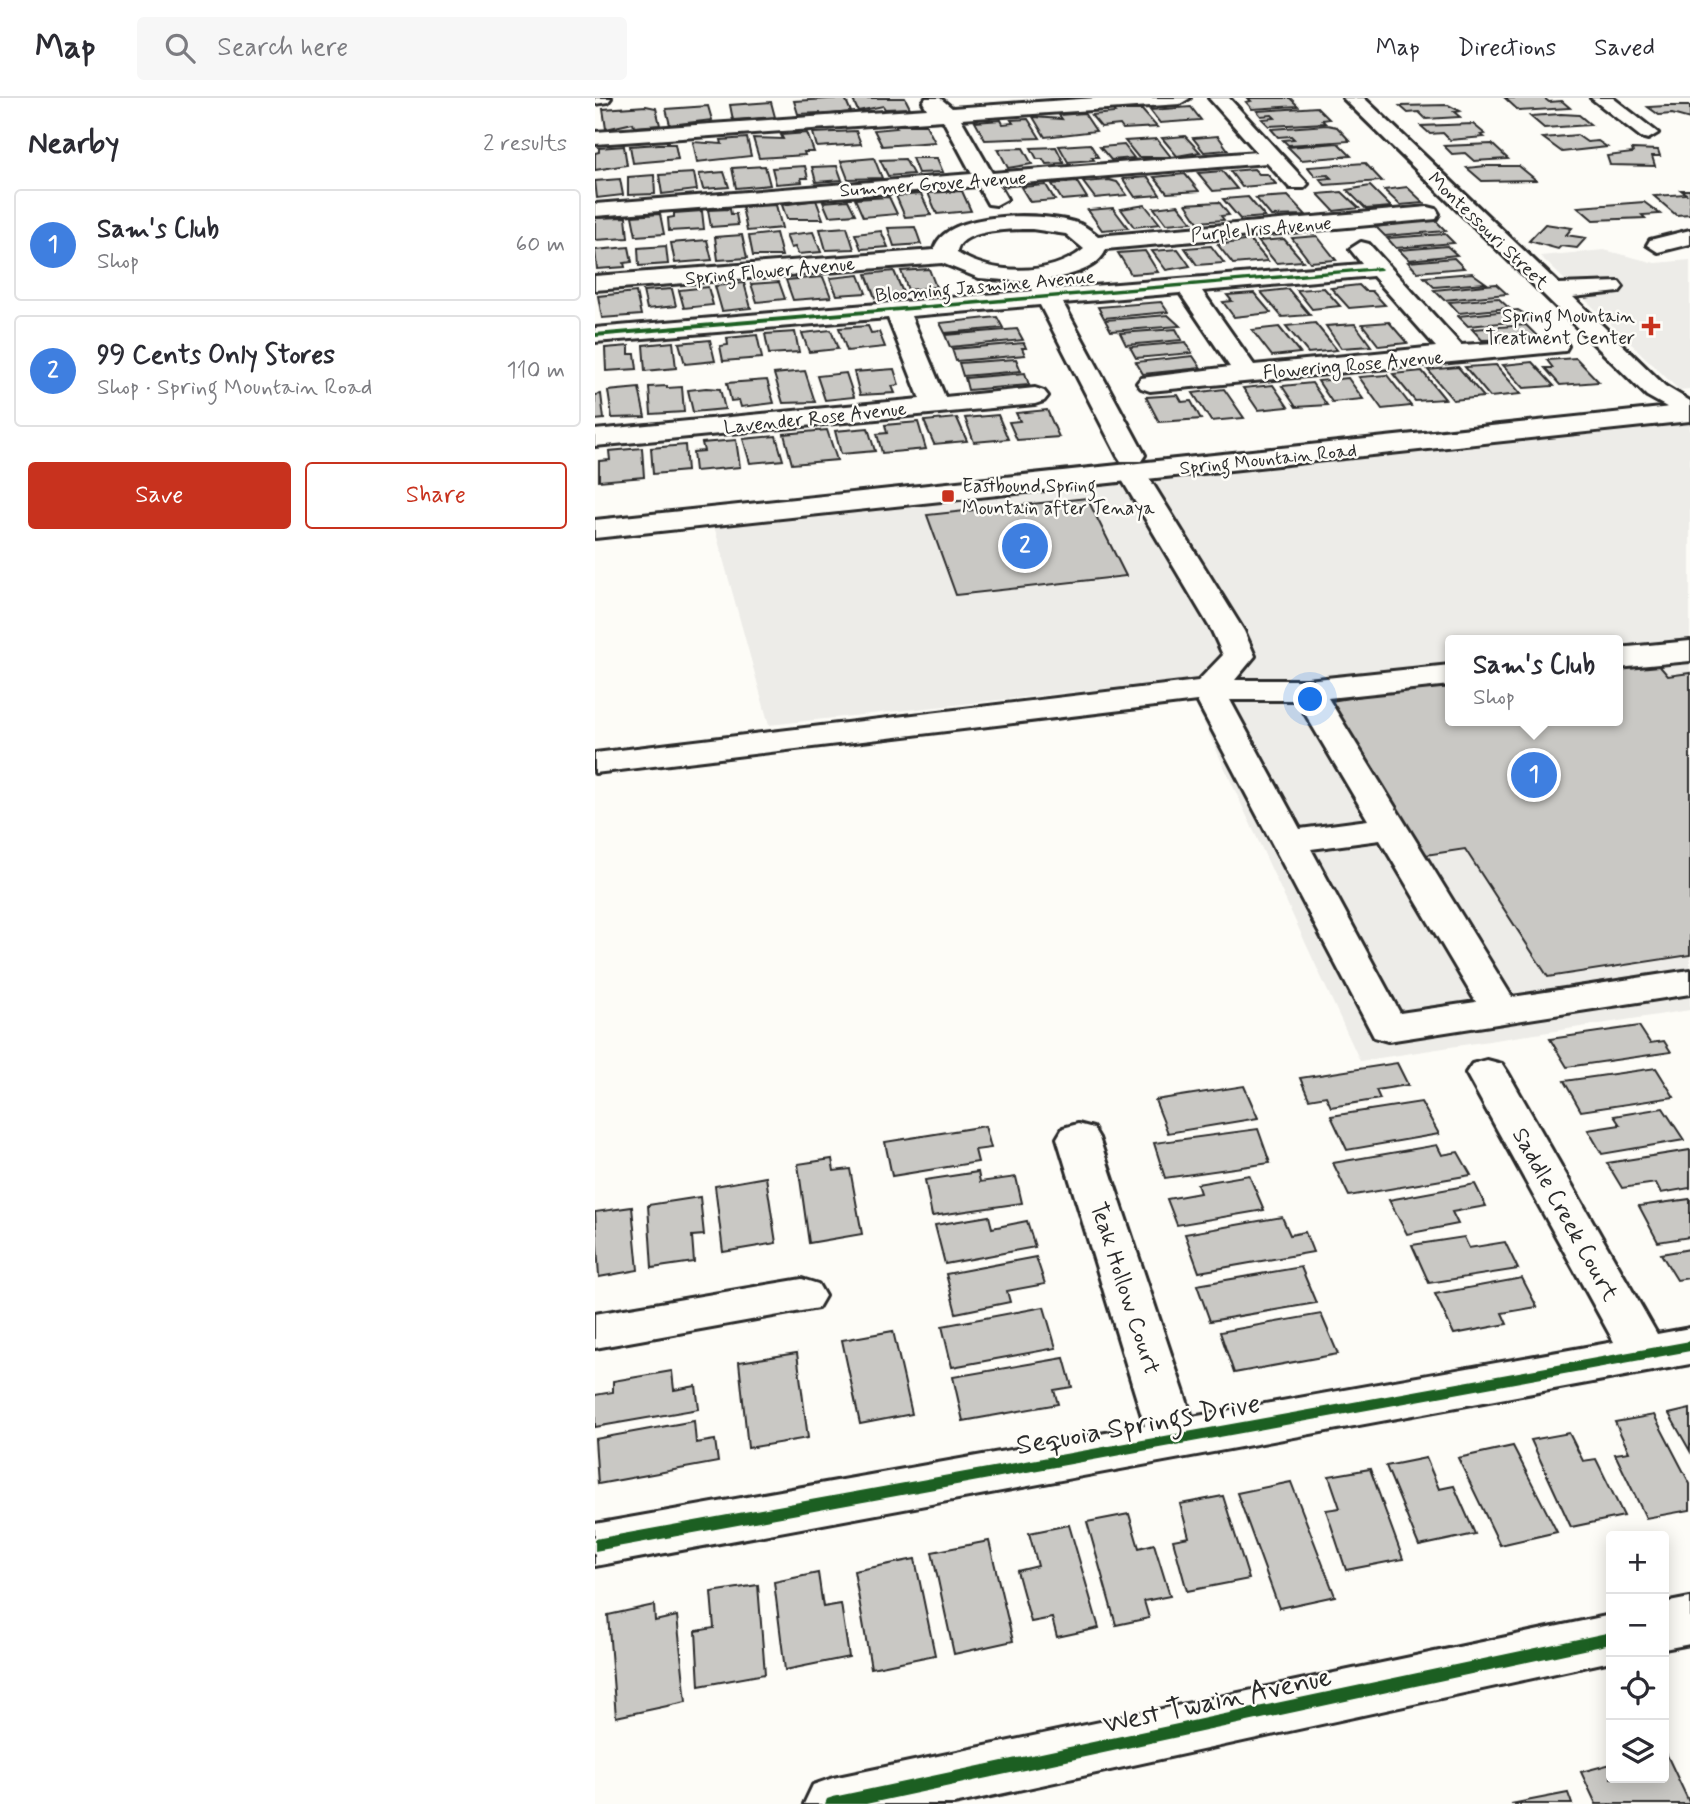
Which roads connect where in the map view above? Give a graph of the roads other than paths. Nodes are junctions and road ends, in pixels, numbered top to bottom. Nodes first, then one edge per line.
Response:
1 (595, 98) edge
2 (601, 98) edge
3 (930, 98) edge
4 (1180, 98) edge
5 (1219, 98) edge
6 (1353, 98) edge
7 (1601, 98) edge
8 (950, 106) edge
9 (1648, 133) dead end
10 (595, 138) edge
11 (1271, 157) junction
12 (984, 179) junction
13 (1297, 184) dead end
14 (595, 209) edge
15 (1428, 214) dead end
16 (1336, 221) junction
17 (1009, 223) junction
18 (1690, 237) edge
19 (1094, 243) junction
20 (1658, 245) dead end
21 (946, 256) junction
22 (1379, 269) junction
23 (595, 284) edge
24 (1186, 285) junction
25 (1042, 286) junction
26 (1611, 287) dead end
27 (1553, 292) junction
28 (897, 310) junction
29 (595, 335) edge
30 (1556, 346) dead end
31 (1456, 354) junction
32 (1247, 373) junction
33 (1150, 383) dead end
34 (1035, 396) dead end
35 (1690, 396) edge
36 (1664, 399) junction
37 (935, 405) junction
38 (1690, 413) edge
39 (595, 438) edge
40 (1131, 464) junction
41 (595, 511) edge
42 (595, 529) edge
43 (1690, 651) edge
44 (1623, 658) edge
45 (1445, 676) edge
46 (1207, 690) junction
47 (1307, 690) junction
48 (595, 763) edge
49 (1388, 828) junction
50 (1288, 841) junction
51 (1690, 982) edge
52 (1501, 1011) junction
53 (1487, 1073) dead end
54 (1078, 1138) dead end
55 (802, 1296) dead end
56 (595, 1331) edge
57 (1668, 1350) edge
58 (1174, 1439) junction
59 (595, 1545) edge
60 (1690, 1621) edge
61 (1669, 1625) edge
62 (1606, 1638) edge
63 (833, 1804) edge

1 - 2 street
3 - 8 street
4 - 8 street
5 - 11 street
6 - 27 street, Montessouri Street
7 - 9 street
8 - 10 street
8 - 12 street
11 - 12 street, Summer Grove Avenue
11 - 13 street
12 - 14 street, Summer Grove Avenue
12 - 17 street
15 - 16 street, Purple Iris Avenue
16 - 19 street, Purple Iris Avenue
16 - 22 street
17 - 19 street
17 - 21 street
18 - 20 street
19 - 25 street
21 - 23 street, Spring Flower Avenue
21 - 25 street
22 - 24 street, Blooming Jasmine Avenue
22 - 31 street
24 - 25 street, Blooming Jasmine Avenue
24 - 32 street
25 - 28 street, Blooming Jasmine Avenue
25 - 40 street
26 - 27 street
27 - 36 street, Montessouri Street
28 - 29 street, Blooming Jasmine Avenue
28 - 37 street
30 - 31 street, Flowering Rose Avenue
31 - 32 street, Flowering Rose Avenue
32 - 33 street, Flowering Rose Avenue
34 - 37 street, Lavender Rose Avenue
35 - 36 street, Spring Mountain Road
36 - 38 street, Montessouri Street
36 - 40 street, Spring Mountain Road
37 - 39 street, Lavender Rose Avenue
38 - 40 street, Spring Mountain Road
40 - 41 street, Spring Mountain Road
40 - 42 street, Spring Mountain Road
40 - 46 street
43 - 44 street
45 - 47 street
46 - 47 street
46 - 48 street
46 - 50 street
47 - 49 street
49 - 50 street
49 - 52 street
50 - 52 street
51 - 52 street
53 - 57 street, Saddle Creek Court
54 - 58 street, Teak Hollow Court
55 - 56 street
57 - 58 street, Sequoia Springs Drive
58 - 59 street, Sequoia Springs Drive
60 - 61 street
62 - 63 street, West Twain Avenue

